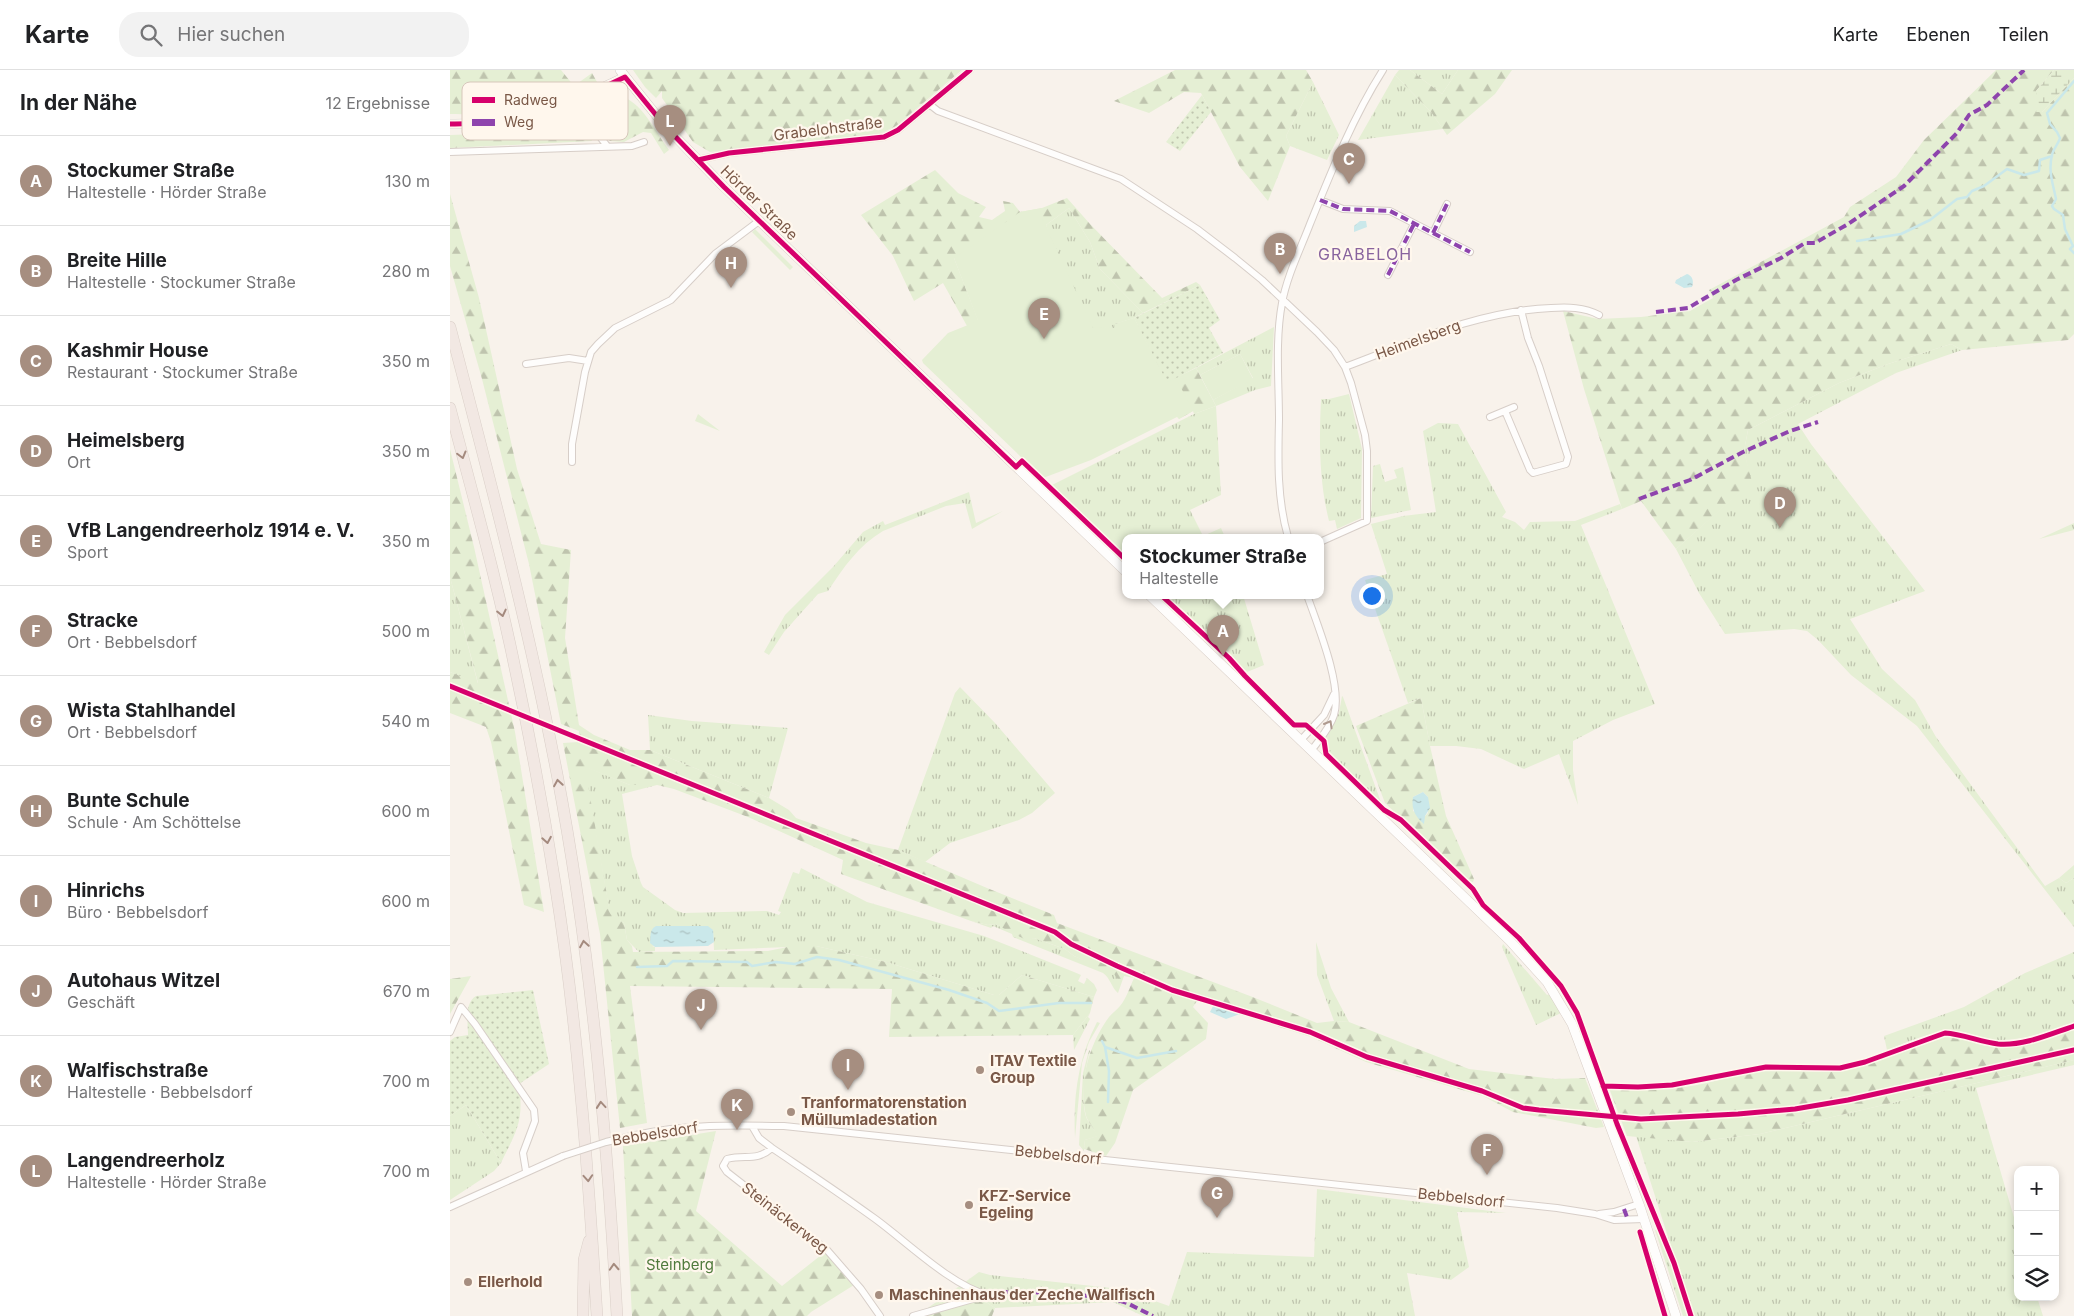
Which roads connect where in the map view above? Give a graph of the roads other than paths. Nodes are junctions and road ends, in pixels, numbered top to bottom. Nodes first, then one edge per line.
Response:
1 (970, 70) edge
2 (1380, 71) edge
3 (622, 73) edge
4 (607, 82) edge
5 (929, 104) junction
6 (602, 140) edge
7 (644, 142) dead end
8 (607, 146) junction
9 (450, 152) edge
10 (698, 160) junction
11 (1320, 200) junction
12 (1447, 204) dead end
13 (759, 221) junction
14 (1414, 224) junction
15 (1433, 233) junction
16 (1470, 252) dead end
17 (1388, 275) dead end
18 (1283, 302) junction
19 (1521, 310) junction
20 (1599, 316) dead end
21 (450, 327) edge
22 (588, 361) junction
23 (526, 364) dead end
24 (1345, 367) junction
25 (1514, 407) dead end
26 (450, 408) edge
27 (1505, 411) junction
28 (1490, 417) dead end
29 (572, 462) dead end
30 (1287, 534) edge
31 (1324, 540) edge
32 (1122, 568) edge
33 (1153, 599) edge
34 (1309, 599) edge
35 (1334, 693) junction
36 (1300, 741) junction
37 (1311, 751) junction
38 (450, 1032) edge
39 (752, 1126) junction
40 (772, 1148) junction
41 (526, 1171) junction
42 (1639, 1204) junction
43 (450, 1207) edge
44 (1595, 1214) junction
45 (1644, 1219) junction
46 (591, 1230) junction
47 (583, 1316) edge
48 (597, 1316) edge
49 (617, 1316) edge
50 (880, 1316) edge
51 (912, 1316) edge
52 (1676, 1316) edge

1 - 5 street, Grabelohstraße
2 - 11 street
3 - 4 main road, Hörder Straße
3 - 10 main road, Hörder Straße
5 - 10 street, Grabelohstraße
5 - 18 street
6 - 8 street
7 - 8 street
8 - 9 street
10 - 13 main road, Hörder Straße
11 - 14 street
11 - 18 street
12 - 15 street
13 - 22 street
13 - 32 main road, Hörder Straße
14 - 15 street
14 - 17 street
15 - 16 street
18 - 24 street
18 - 30 street
19 - 20 street, Heimelsberg
19 - 24 street, Heimelsberg
19 - 27 street
49 -> 21 highway
22 - 23 street
22 - 29 street
24 - 31 street
25 - 27 street
26 -> 46 highway
27 - 28 street
33 - 36 main road
34 - 35 street
35 - 36 street
37 -> 35 street
36 - 37 main road
37 - 42 main road
38 - 41 street
39 - 40 street
39 - 41 street, Bebbelsdorf, bridge
39 - 44 street, Bebbelsdorf
40 - 50 street, Steinäckerweg
40 - 51 street
41 - 43 street, Bebbelsdorf
42 - 44 street, Bebbelsdorf
42 - 45 main road
44 - 45 street, Bebbelsdorf
45 - 52 main road
46 - 47 highway
46 - 48 highway

